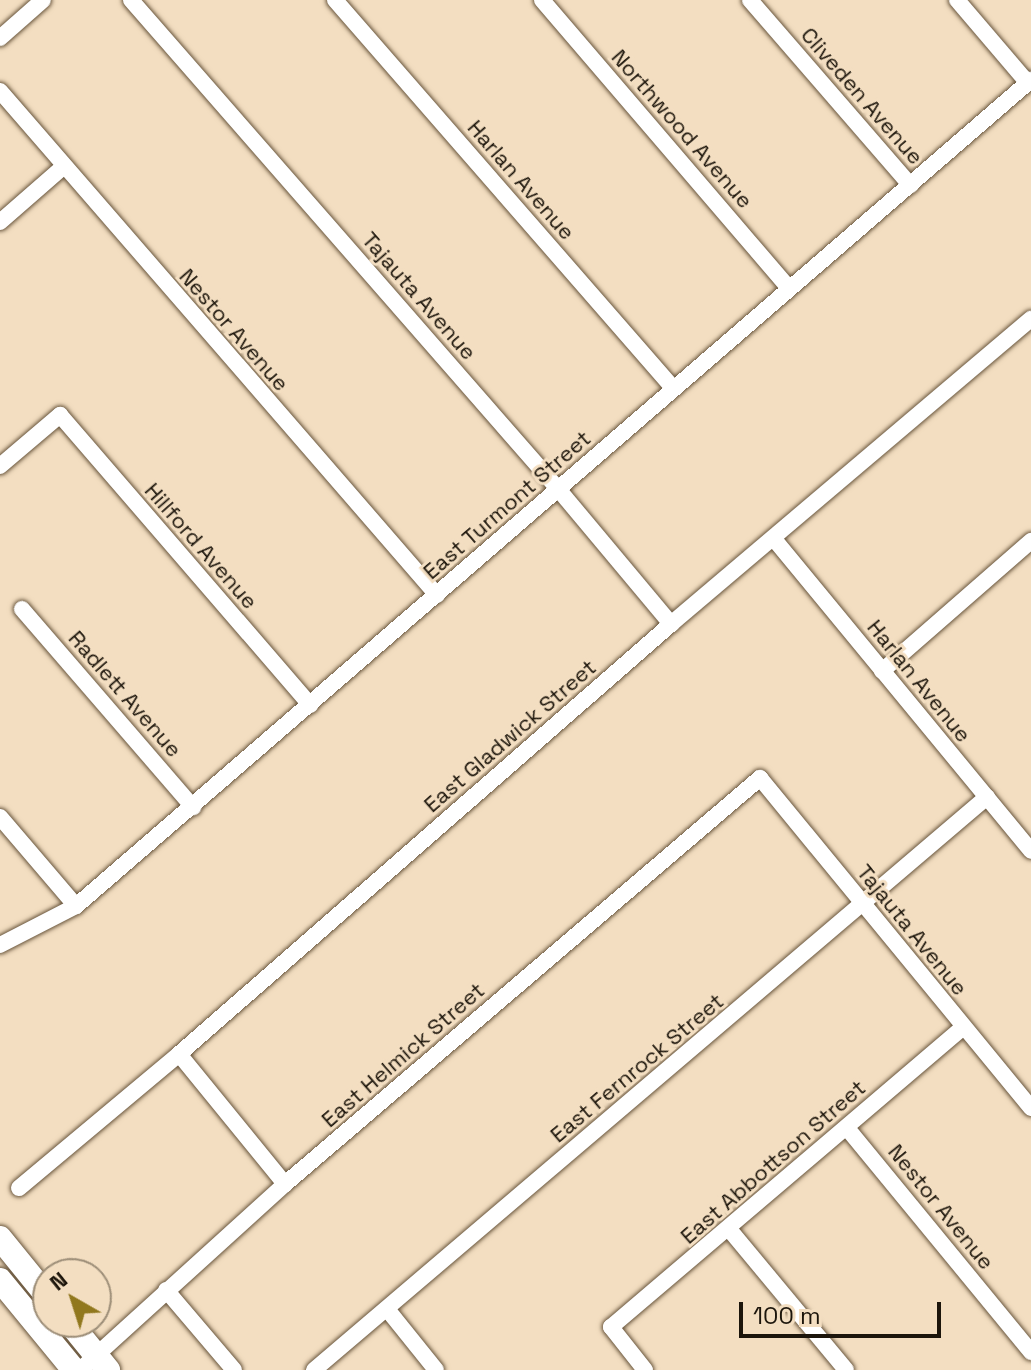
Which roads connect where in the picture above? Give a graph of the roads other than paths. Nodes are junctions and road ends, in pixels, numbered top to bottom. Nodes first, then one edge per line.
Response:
1 (43, 0) edge
2 (131, 0) edge
3 (335, 0) edge
4 (542, 0) edge
5 (750, 0) edge
6 (957, 0) edge
7 (0, 38) edge
8 (1029, 81) edge
9 (0, 91) edge
10 (63, 167) junction
11 (910, 185) junction
12 (0, 222) edge
13 (788, 287) junction
14 (1031, 319) edge
15 (673, 388) junction
16 (0, 466) edge
17 (559, 490) junction
18 (774, 539) junction
19 (1031, 541) edge
20 (437, 595) junction
21 (22, 609) dead end
22 (671, 624) junction
23 (882, 671) junction
24 (310, 705) junction
25 (760, 778) joint
26 (987, 797) junction
27 (193, 807) junction
28 (0, 817) edge
29 (1031, 851) edge
30 (863, 904) junction
31 (76, 906) junction
32 (0, 945) edge
33 (962, 1028) junction
34 (179, 1054) junction
35 (1031, 1108) edge
36 (847, 1128) junction
37 (285, 1184) junction
38 (19, 1188) dead end
39 (729, 1229) junction
40 (0, 1238) edge
41 (32, 1277) edge
42 (0, 1280) edge
43 (166, 1290) junction
44 (387, 1309) junction
45 (76, 1338) edge
46 (1031, 1352) edge
47 (89, 1366) edge
48 (234, 1370) edge
49 (314, 1370) edge
50 (436, 1370) edge
51 (645, 1370) edge
52 (846, 1370) edge

1 - 7 street
2 - 17 street, Tajauta Avenue
3 - 15 street, Harlan Avenue
4 - 13 street, Northwood Avenue
5 - 11 street, Cliveden Avenue
6 - 8 street
8 - 11 street, East Turmont Street
9 - 10 street, Nestor Avenue
10 - 12 street
10 - 20 street, Nestor Avenue
11 - 13 street, East Turmont Street
13 - 15 street, East Turmont Street
14 - 18 street, East Gladwick Street
15 - 17 street, East Turmont Street
16 - 24 street, Hillford Avenue
17 - 20 street, East Turmont Street
17 - 22 street, Tajauta Avenue
18 - 22 street, East Gladwick Street
18 - 23 street, Harlan Avenue
19 - 23 street
20 - 24 street, East Turmont Street
21 - 27 street, Radlett Avenue
22 - 34 street, East Gladwick Street
23 - 26 street, Harlan Avenue
24 - 27 street, East Turmont Street
25 - 30 street, Tajauta Avenue
25 - 37 street, East Helmick Street
26 - 29 street, Harlan Avenue
26 - 30 street, East Fernrock Street
27 - 31 street, East Turmont Street
28 - 31 street
30 - 33 street, Tajauta Avenue
30 - 44 street, East Fernrock Street
31 - 32 street, East Turmont Street
33 - 35 street, Tajauta Avenue
33 - 36 street, East Abbottson Street
34 - 37 street
34 - 38 street, East Gladwick Street
36 - 39 street, East Abbottson Street
36 - 46 street, Nestor Avenue
37 - 43 street, East Helmick Street
39 - 51 street, East Abbottson Street
39 - 52 street
40 - 41 main road
42 - 47 main road
43 - 47 street, East Helmick Street
43 - 48 street
44 - 49 street, East Fernrock Street
44 - 50 street
45 - 47 main road

